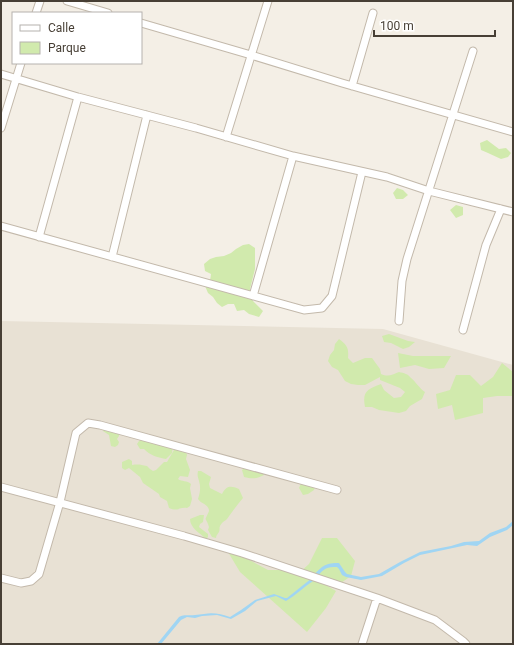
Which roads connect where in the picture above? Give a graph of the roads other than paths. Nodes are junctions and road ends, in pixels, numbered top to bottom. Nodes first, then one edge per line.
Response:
1 (40, 1) edge
2 (67, 1) edge
3 (268, 1) edge
4 (36, 12) edge
5 (105, 12) edge
6 (373, 13) dead end
7 (142, 23) edge
8 (473, 50) dead end
9 (251, 55) junction
10 (20, 65) edge
11 (1, 74) edge
12 (16, 78) junction
13 (352, 86) junction
14 (78, 97) junction
15 (452, 114) junction
16 (147, 116) junction
17 (1, 128) edge
18 (513, 132) edge
19 (226, 137) junction
20 (293, 156) junction
21 (362, 172) junction
22 (429, 191) junction
23 (501, 208) junction
24 (513, 212) edge
25 (1, 226) edge
26 (39, 237) junction
27 (112, 257) junction
28 (253, 296) junction
29 (399, 320) dead end
30 (463, 330) dead end
31 (1, 487) edge
32 (337, 490) dead end
33 (60, 502) junction
34 (1, 578) edge
35 (377, 598) junction
36 (362, 644) edge
37 (466, 644) edge

1 - 4 street
2 - 5 street
3 - 9 street
6 - 13 street
7 - 9 street
8 - 15 street
9 - 13 street
9 - 19 street
10 - 12 street
11 - 12 street
12 - 14 street
12 - 17 street
13 - 15 street
14 - 16 street
14 - 26 street
15 - 18 street
15 - 22 street
16 - 19 street
16 - 27 street
19 - 20 street
20 - 21 street
20 - 28 street
21 - 22 street
21 - 28 street
22 - 23 street
22 - 29 street
23 - 24 street
23 - 30 street
25 - 26 street
26 - 27 street
27 - 28 street
31 - 33 street
32 - 33 street
33 - 34 street
33 - 35 street
35 - 36 street
35 - 37 street

